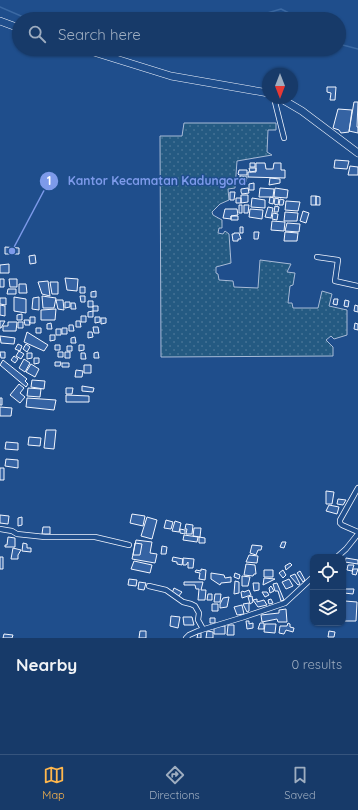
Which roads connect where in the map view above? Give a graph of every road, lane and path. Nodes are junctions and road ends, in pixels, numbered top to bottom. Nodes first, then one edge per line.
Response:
1 (0, 21) edge
2 (12, 25) edge
3 (107, 56) edge
4 (262, 92) edge
5 (276, 104) edge
6 (290, 104) edge
7 (284, 138) dead end
8 (358, 153) edge
9 (317, 257) dead end
10 (358, 286) edge
11 (358, 488) edge
12 (0, 529) edge
13 (358, 533) edge
14 (129, 545) dead end
15 (340, 554) edge
16 (310, 580) edge
17 (149, 586) dead end
18 (203, 629) junction
19 (186, 638) edge

1 - 2 main road
3 - 4 main road
5 - 7 street
6 - 8 main road
9 - 10 street
11 - 13 street
12 - 14 street
13 - 15 street
16 - 18 street
17 - 18 street
18 - 19 street

